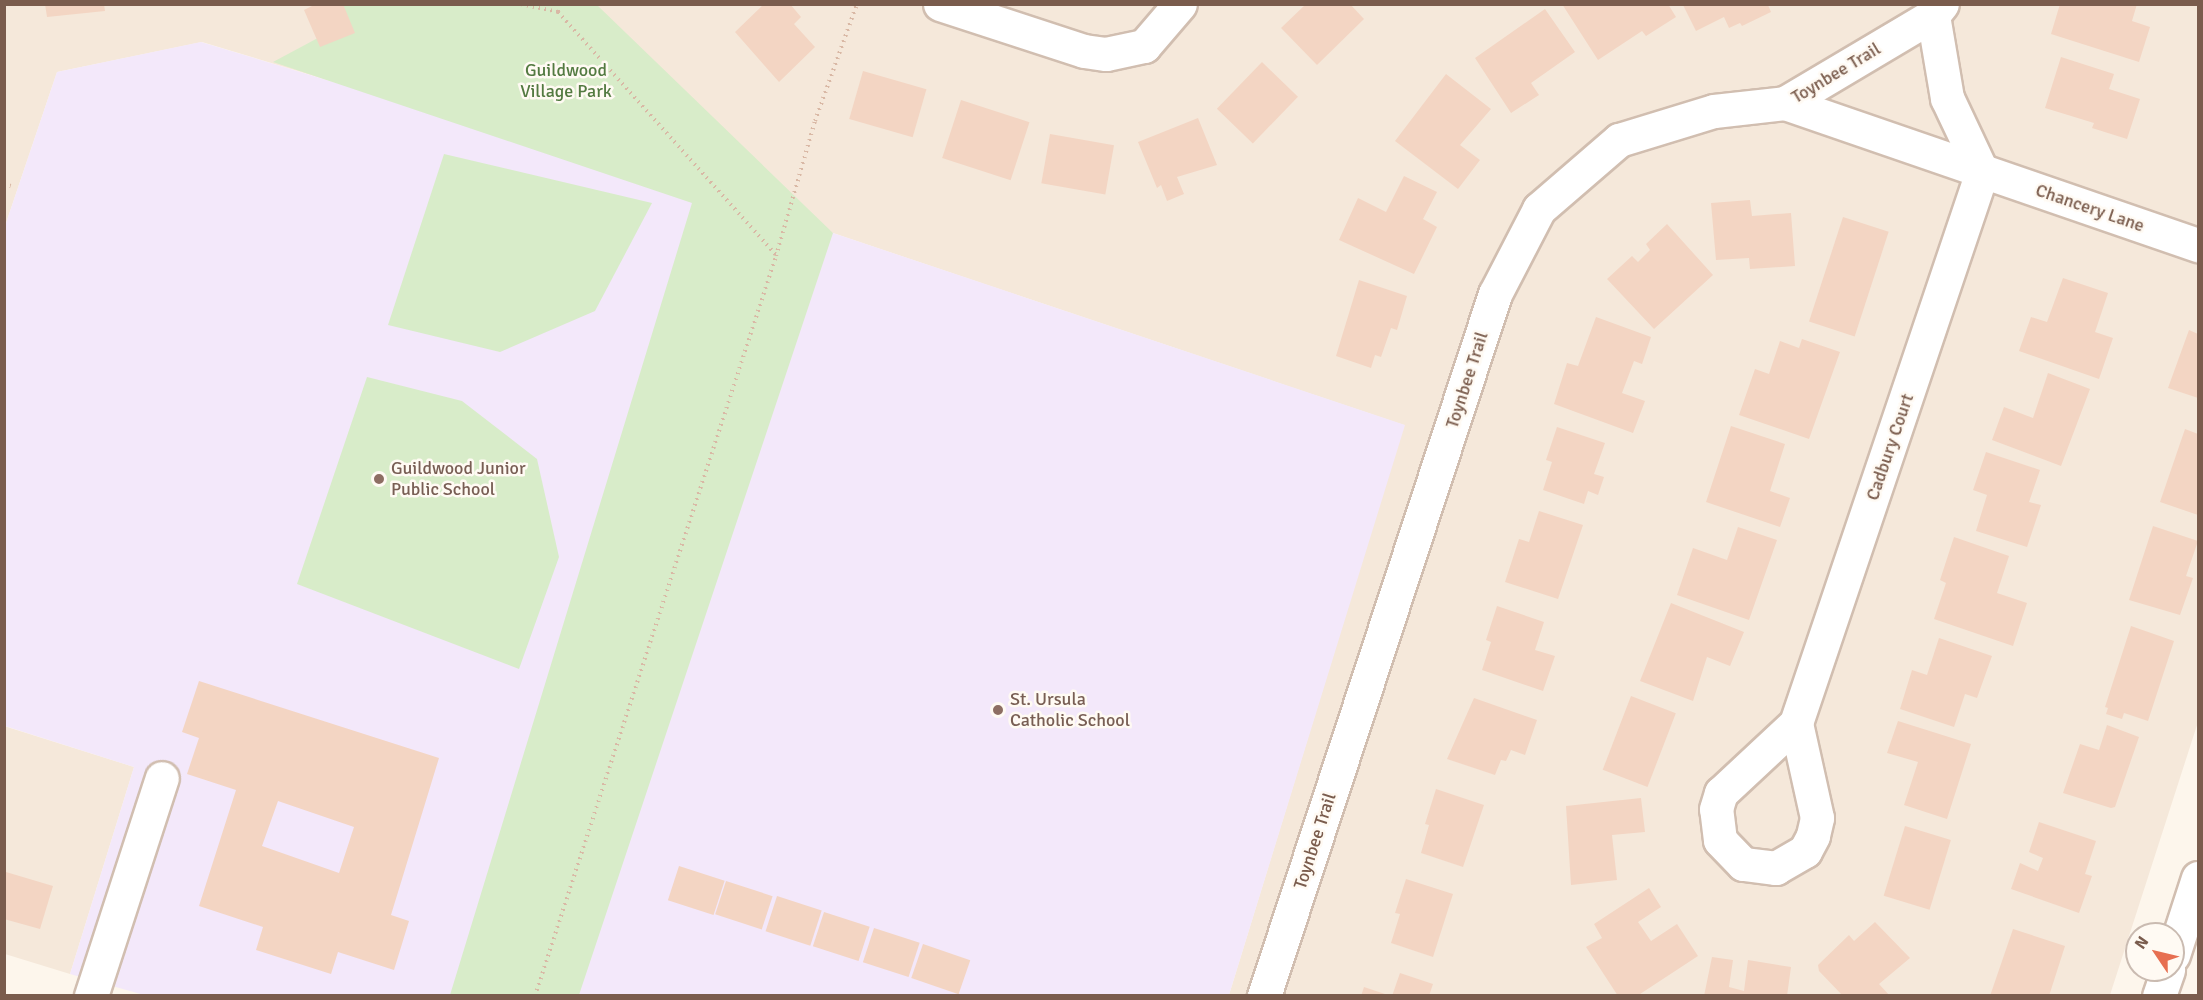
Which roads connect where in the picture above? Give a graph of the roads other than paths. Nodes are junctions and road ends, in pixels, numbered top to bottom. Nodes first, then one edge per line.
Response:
1 (940, 4) edge
2 (1180, 4) edge
3 (1937, 10) edge
4 (1785, 104) junction
5 (1982, 172) junction
6 (2199, 245) edge
7 (1796, 723) dead end
8 (162, 778) dead end
9 (2199, 878) edge
10 (2184, 922) edge
11 (91, 996) edge
12 (1264, 996) edge

1 - 2 street
3 - 4 street, Toynbee Trail
3 - 5 street
4 - 5 street, Chancery Lane
4 - 12 street, Toynbee Trail
5 - 6 street, Chancery Lane
5 - 7 street, Cadbury Court
8 - 11 street
9 - 10 street

